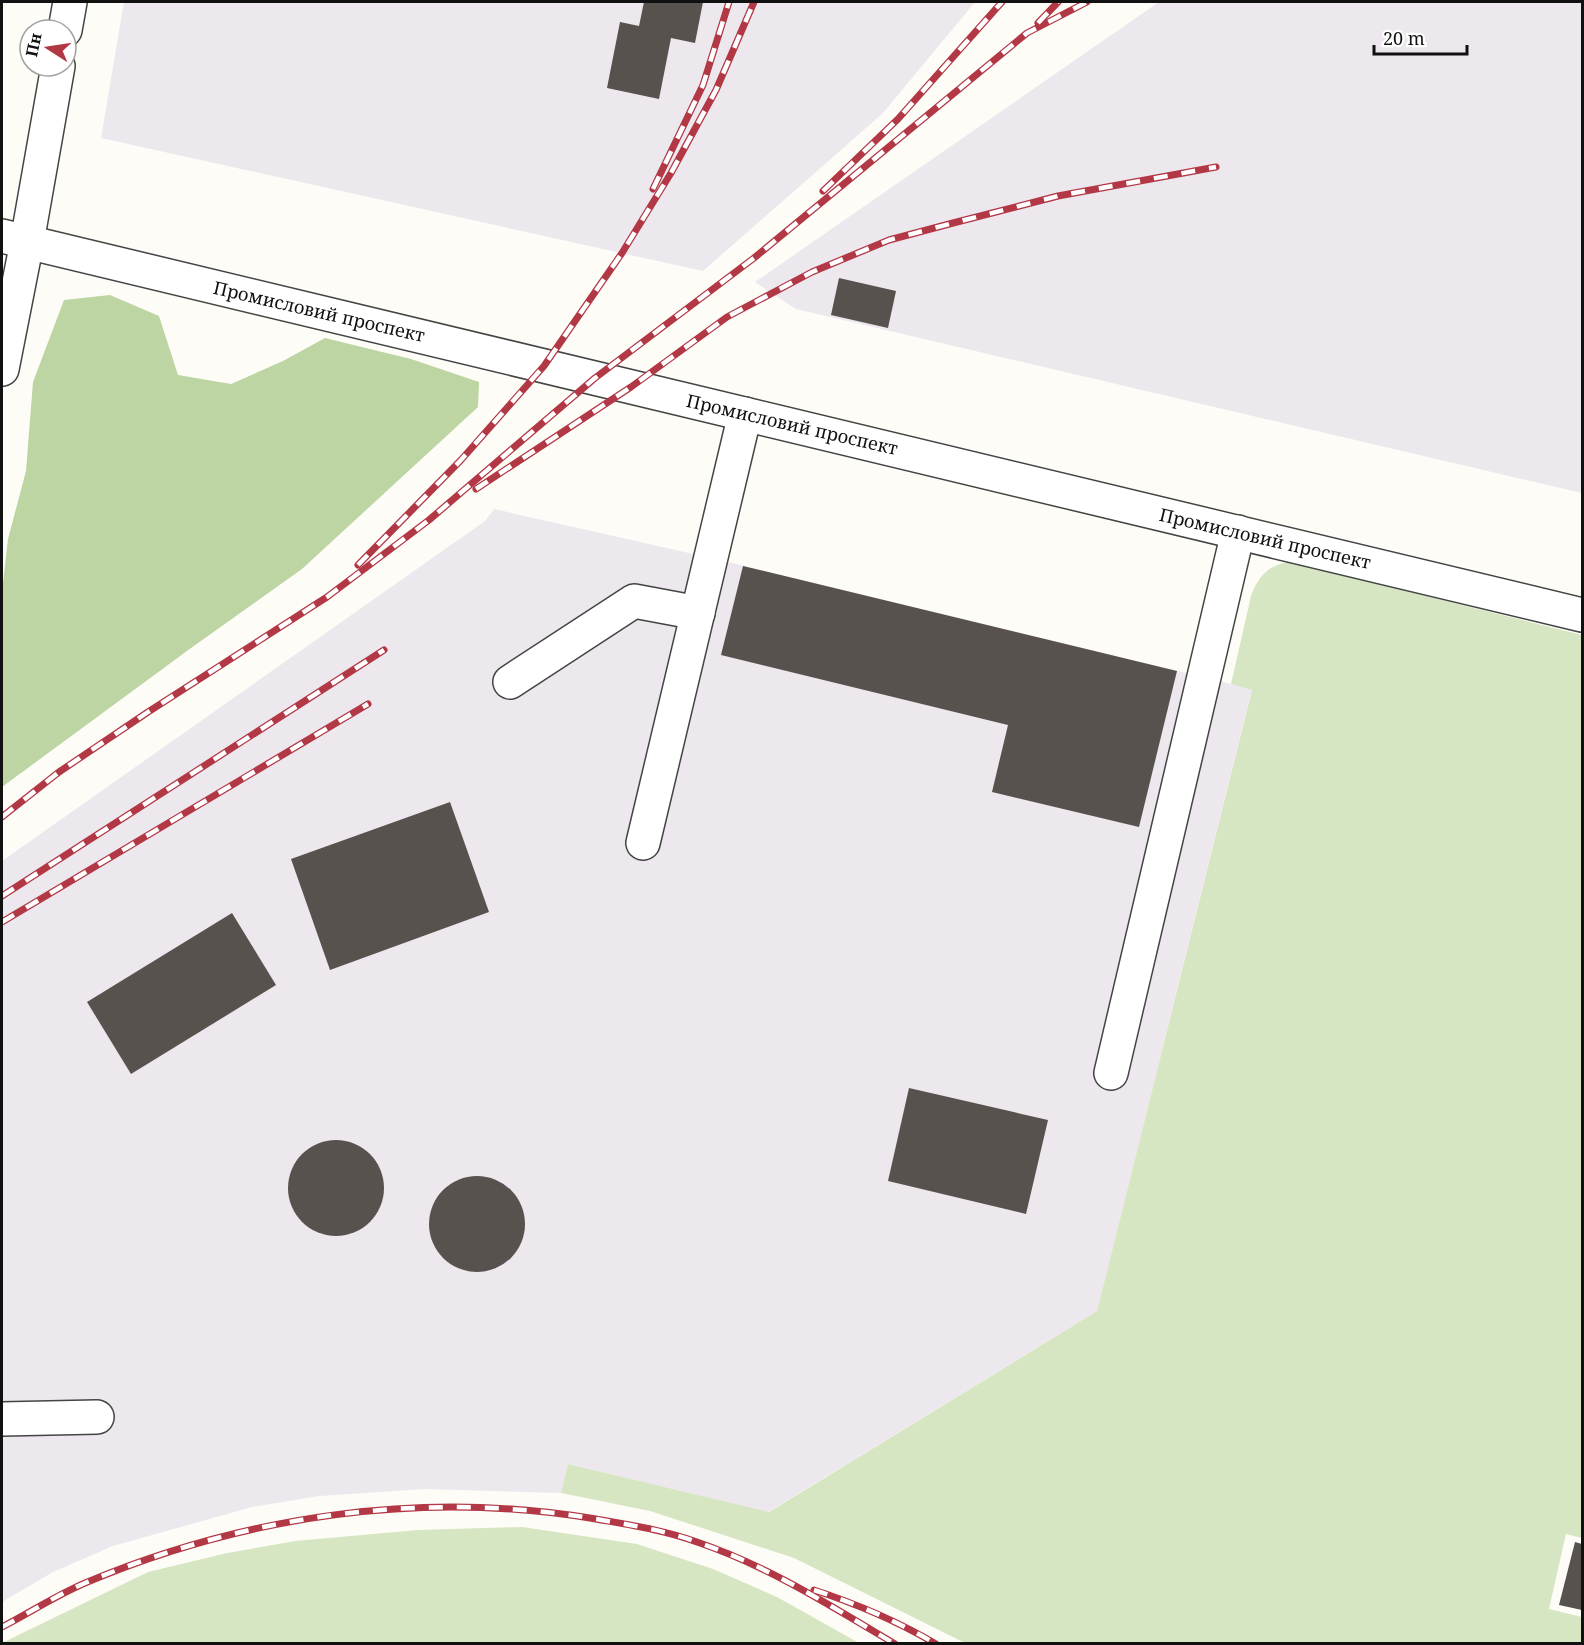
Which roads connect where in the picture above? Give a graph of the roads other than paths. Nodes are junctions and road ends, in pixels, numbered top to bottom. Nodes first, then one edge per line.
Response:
1 (70, 2) edge
2 (67, 18) edge
3 (55, 78) edge
4 (14, 239) edge
5 (2, 369) edge
6 (746, 414) junction
7 (1238, 532) junction
8 (698, 613) junction
9 (1582, 615) edge
10 (510, 682) dead end
11 (643, 843) dead end
12 (1111, 1073) dead end
13 (97, 1417) dead end
14 (2, 1419) edge

1 - 2 street
3 - 4 street
4 - 5 street
4 - 6 street, Промисловий проспект
6 - 7 street, Промисловий проспект
6 - 8 street
7 - 9 street, Промисловий проспект
7 - 12 street
8 - 10 street
8 - 11 street
13 - 14 street

